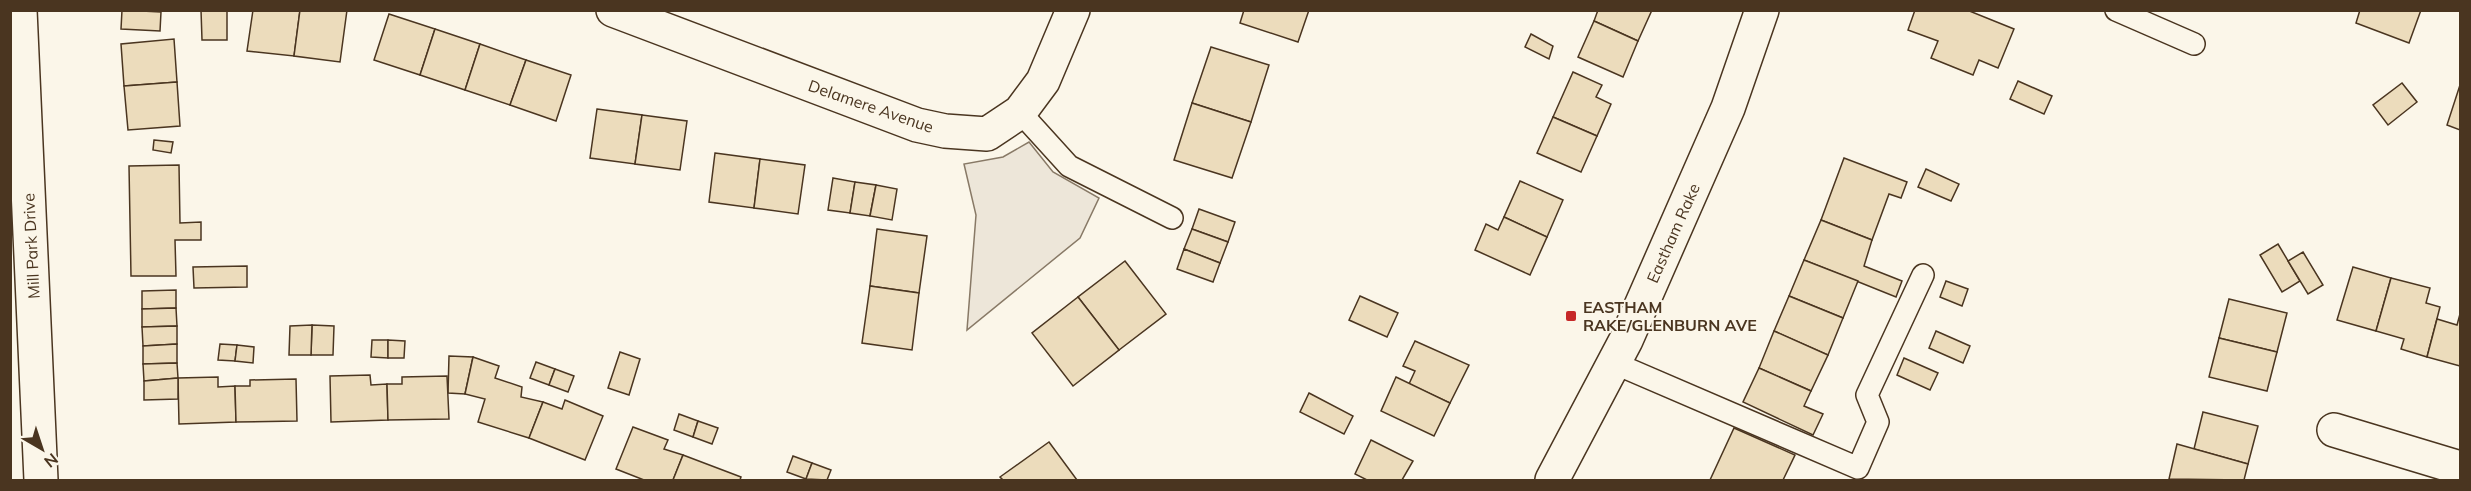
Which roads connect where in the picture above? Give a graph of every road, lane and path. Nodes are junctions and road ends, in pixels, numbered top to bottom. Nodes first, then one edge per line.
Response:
1 (21, 10) edge
2 (613, 10) edge
3 (1073, 10) edge
4 (1762, 10) edge
5 (2116, 10) edge
6 (2194, 44) dead end
7 (1020, 112) junction
8 (1173, 218) dead end
9 (1923, 275) dead end
10 (1614, 363) junction
11 (2334, 430) dead end
12 (2460, 468) edge
13 (41, 480) edge
14 (1552, 480) edge

1 - 13 street, Mill Park Drive
2 - 7 street, Delamere Avenue
3 - 7 street, Delamere Avenue
4 - 10 street, Eastham Rake
5 - 6 lane
7 - 8 lane
9 - 10 lane
10 - 14 street, Eastham Rake
11 - 12 street

